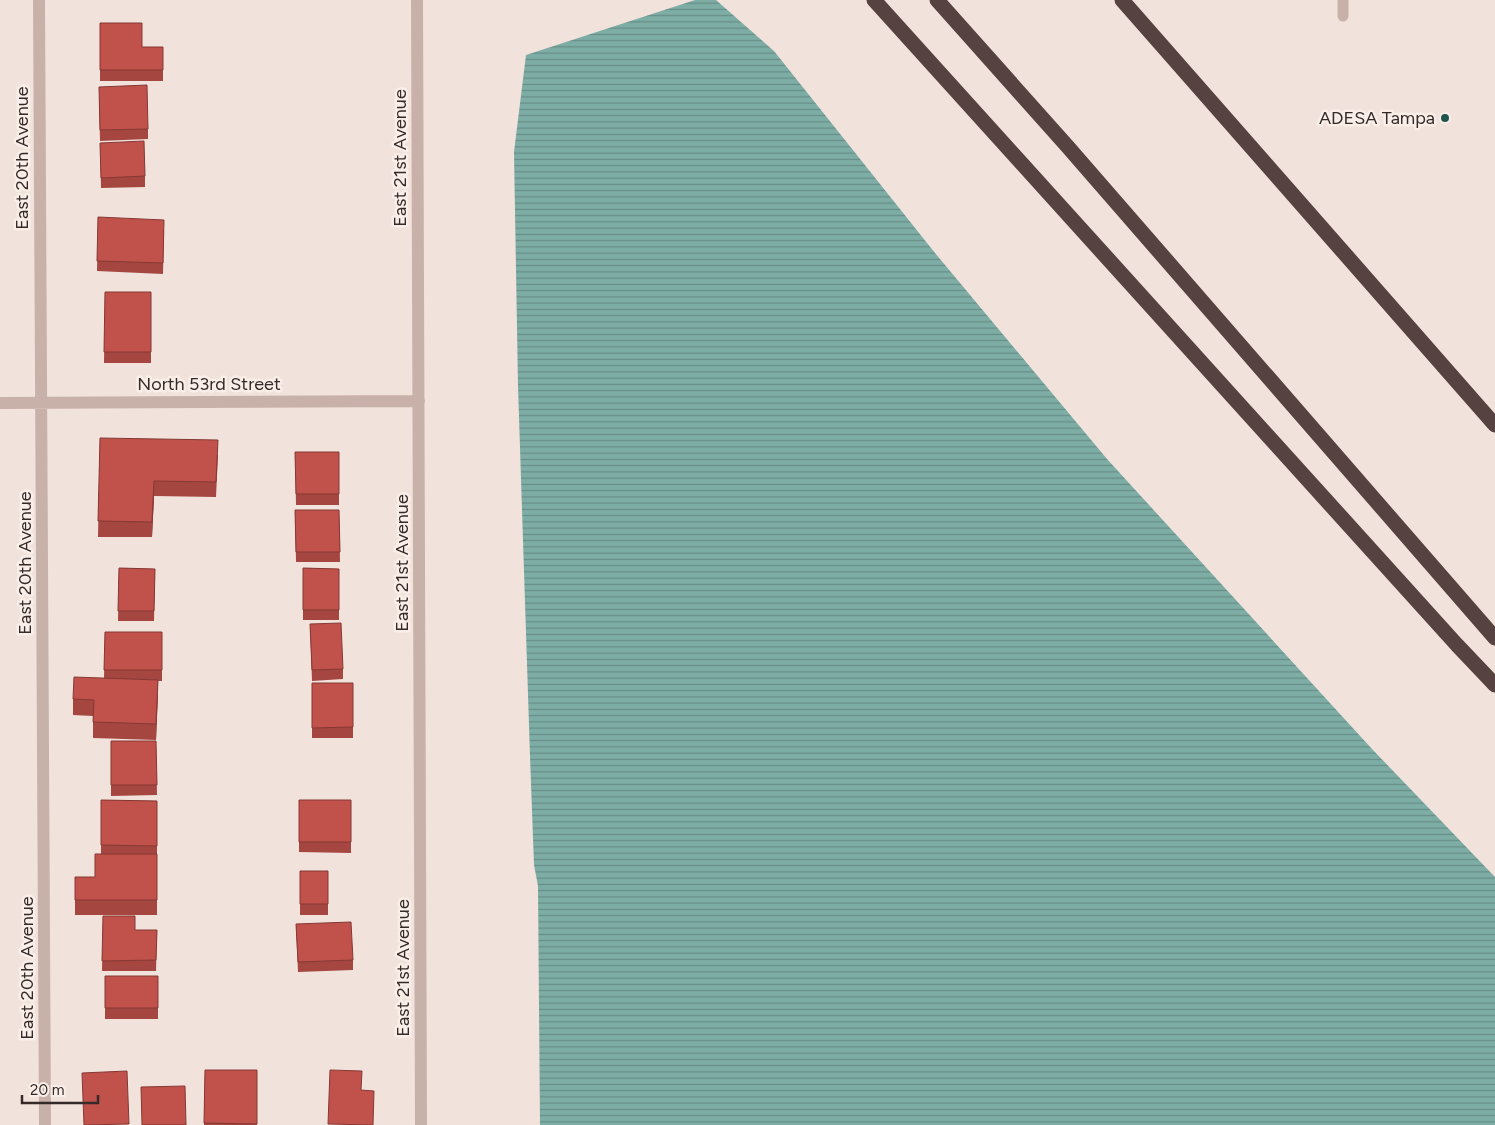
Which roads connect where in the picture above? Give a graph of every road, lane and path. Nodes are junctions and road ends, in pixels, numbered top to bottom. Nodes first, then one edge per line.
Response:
1 (39, 0) edge
2 (417, 0) edge
3 (874, 0) edge
4 (937, 0) edge
5 (1122, 0) edge
6 (1130, 0) edge
7 (1343, 0) edge
8 (1343, 16) dead end
9 (1179, 67) junction
10 (419, 401) junction
11 (0, 402) edge
12 (41, 403) junction
13 (1495, 425) edge
14 (1495, 638) edge
15 (1495, 684) edge
16 (45, 1125) edge
17 (421, 1125) edge

1 - 12 street, East 20th Avenue
2 - 10 street, East 21st Avenue
3 - 15 highway
4 - 14 highway
5 - 9 highway
6 - 9 highway
7 - 8 lane
9 - 13 highway
10 - 12 street, North 53rd Street
10 - 17 street, East 21st Avenue
11 - 12 street, North 53rd Street
12 - 16 street, East 20th Avenue

